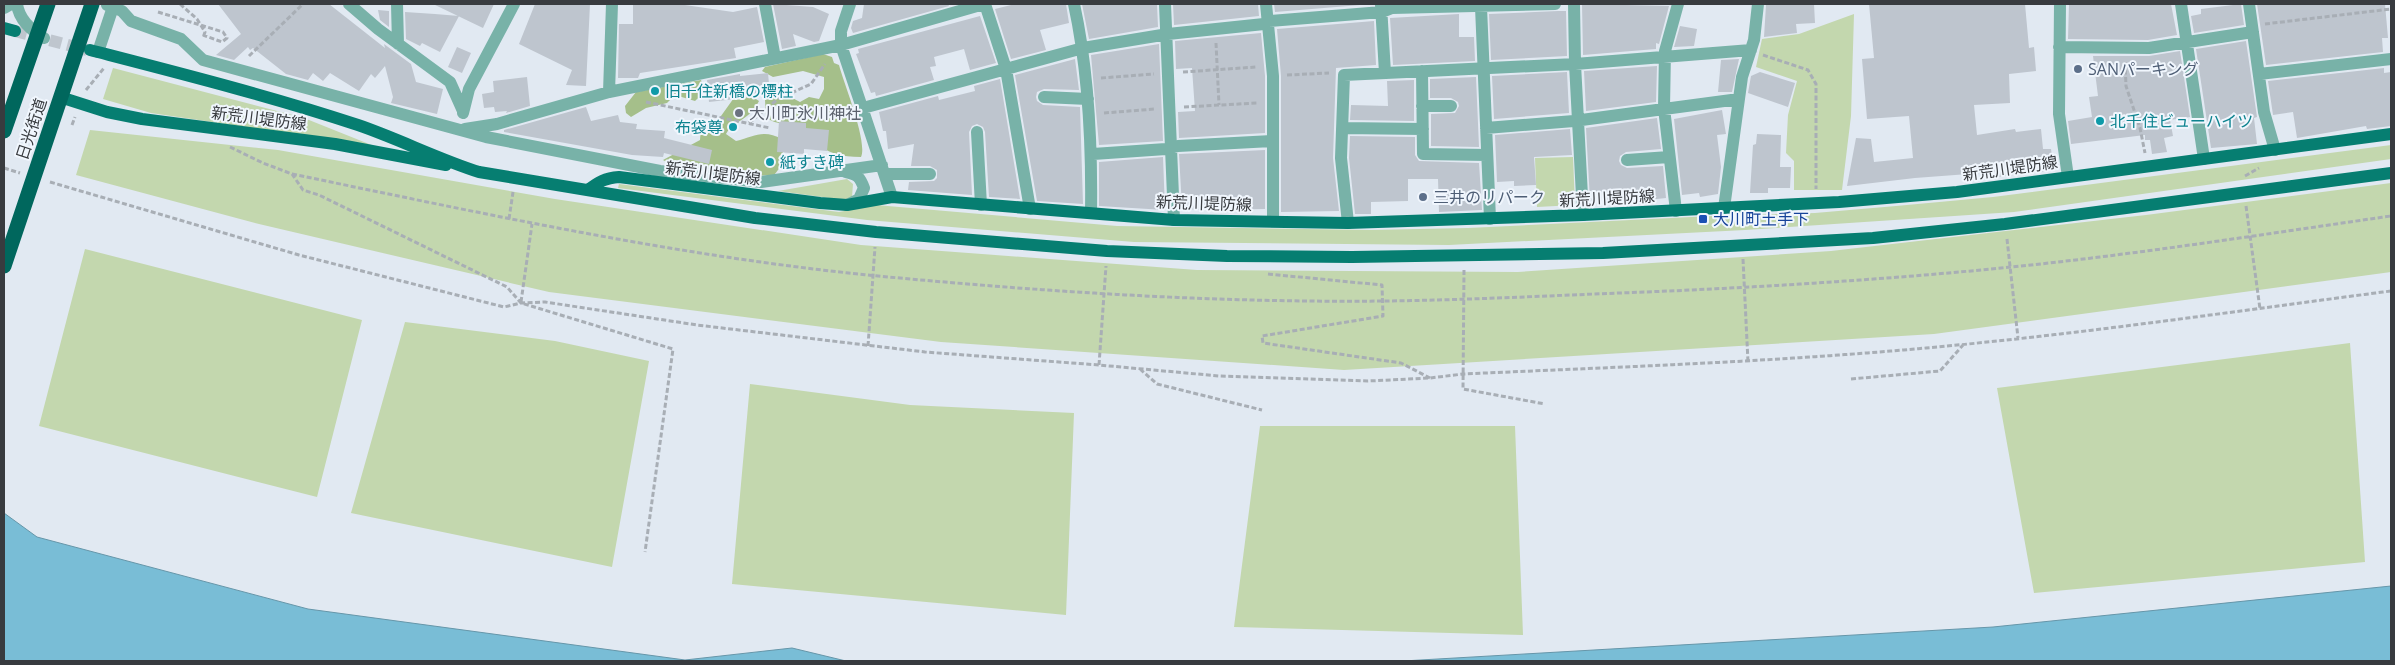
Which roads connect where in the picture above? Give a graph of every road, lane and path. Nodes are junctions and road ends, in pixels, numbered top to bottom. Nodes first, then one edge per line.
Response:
1 (11, 4) edge
2 (17, 4) edge
3 (48, 4) edge
4 (303, 4) edge
5 (350, 4) edge
6 (397, 4) edge
7 (513, 4) edge
8 (612, 4) edge
9 (765, 4) edge
10 (850, 4) edge
11 (984, 4) edge
12 (1074, 4) edge
13 (1165, 4) edge
14 (1266, 4) edge
15 (1555, 4) edge
16 (1574, 4) edge
17 (1678, 4) edge
18 (1758, 4) edge
19 (2060, 4) edge
20 (2181, 4) edge
21 (2249, 4) edge
22 (107, 5) edge
23 (1481, 7) junction
24 (4, 8) edge
25 (1382, 8) edge
26 (2391, 9) edge
27 (1268, 21) junction
28 (1215, 29) junction
29 (2253, 29) junction
30 (1168, 34) junction
31 (44, 38) dead end
32 (2187, 42) junction
33 (398, 44) junction
34 (836, 46) junction
35 (2124, 46) junction
36 (2059, 47) junction
37 (1083, 48) junction
38 (1751, 50) junction
39 (94, 51) joint
40 (1665, 57) junction
41 (775, 58) junction
42 (2391, 59) edge
43 (1575, 64) junction
44 (1484, 68) junction
45 (236, 69) junction
46 (1006, 69) junction
47 (1217, 70) junction
48 (1272, 71) junction
49 (1422, 71) junction
50 (1169, 72) junction
51 (1385, 73) junction
52 (2259, 74) junction
53 (1344, 75) junction
54 (1086, 80) junction
55 (62, 92) junction
56 (609, 92) junction
57 (1044, 97) dead end
58 (1088, 99) junction
59 (1739, 99) junction
60 (639, 100) dead end
61 (1273, 102) junction
62 (1219, 105) junction
63 (1422, 106) junction
64 (1451, 106) dead end
65 (863, 108) junction
66 (1170, 108) junction
67 (1664, 108) junction
68 (463, 112) junction
69 (1089, 114) junction
70 (1578, 119) junction
71 (748, 124) junction
72 (770, 128) dead end
73 (1342, 128) junction
74 (1486, 128) junction
75 (1423, 129) junction
76 (460, 130) junction
77 (4, 131) edge
78 (977, 132) dead end
79 (2391, 134) edge
80 (1272, 141) junction
81 (224, 144) dead end
82 (1172, 147) junction
83 (2275, 150) junction
84 (1092, 154) junction
85 (1488, 155) junction
86 (1669, 157) junction
87 (2204, 159) junction
88 (1627, 160) dead end
89 (456, 165) junction
90 (2148, 167) junction
91 (4, 168) edge
92 (883, 169) junction
93 (844, 172) junction
94 (2391, 173) edge
95 (22, 174) dead end
96 (930, 174) dead end
97 (2068, 177) junction
98 (515, 178) junction
99 (48, 182) dead end
100 (588, 190) junction
101 (892, 197) junction
102 (1816, 203) junction
103 (847, 205) junction
104 (981, 205) junction
105 (2246, 206) dead end
106 (1724, 208) junction
107 (1030, 209) junction
108 (1676, 211) junction
109 (1092, 214) junction
110 (1583, 215) junction
111 (509, 219) dead end
112 (1490, 219) junction
113 (1174, 220) junction
114 (1273, 221) junction
115 (1348, 222) junction
116 (532, 224) dead end
117 (876, 232) junction
118 (4, 266) edge
119 (2011, 267) dead end
120 (1264, 273) dead end
121 (1744, 288) dead end
122 (2391, 291) edge
123 (1104, 294) dead end
124 (1464, 299) dead end
125 (521, 303) junction
126 (2260, 309) junction
127 (2018, 338) junction
128 (1964, 344) junction
129 (868, 346) junction
130 (1748, 362) junction
131 (1099, 365) junction
132 (1139, 368) junction
133 (1463, 374) junction
134 (1430, 378) junction
135 (1851, 380) dead end
136 (1545, 404) dead end
137 (1262, 410) dead end
138 (645, 552) dead end

1 - 24 street
2 - 31 street
3 - 77 highway, 日光街道
4 - 45 path
5 - 33 street
6 - 33 street
7 - 68 street
8 - 56 street
9 - 41 street
10 - 34 street
11 - 34 street
11 - 46 street
12 - 37 street
13 - 30 street
14 - 27 street
15 - 23 street
16 - 43 street
17 - 40 street
18 - 38 street
19 - 36 street
20 - 32 street
21 - 29 street
22 - 39 street
22 - 45 street
22 - 55 highway, 日光街道
23 - 25 street
23 - 44 street
25 - 27 street
25 - 51 street
26 - 29 path
27 - 28 street
27 - 48 street
28 - 30 street
28 - 47 path
29 - 32 street
29 - 52 street
30 - 37 street
30 - 50 street
32 - 35 street
32 - 87 street
33 - 68 street
34 - 41 street
34 - 65 street
34 - 71 path
35 - 36 street
35 - 90 path
36 - 97 street
37 - 46 street
37 - 54 street
38 - 40 street
38 - 59 street
38 - 102 path
39 - 89 main road, 新荒川堤防線
40 - 43 street
40 - 67 street
41 - 56 street
42 - 52 street
43 - 44 street
43 - 70 street
44 - 49 street
44 - 74 street
45 - 76 street
46 - 65 street
46 - 107 street
47 - 48 path
47 - 50 path
47 - 62 path
48 - 53 path
48 - 61 street
49 - 51 street
49 - 63 street
50 - 54 path
50 - 66 street
51 - 53 street
52 - 83 street
53 - 73 street
54 - 58 street
55 - 89 main road, 新荒川堤防線
55 - 118 highway, 日光街道
56 - 76 street
57 - 58 street
58 - 69 street
59 - 67 street
59 - 106 street
60 - 71 path
61 - 62 path
61 - 80 street
62 - 66 path
63 - 64 street
63 - 75 street
65 - 92 street
66 - 69 path
66 - 82 street
67 - 70 street
67 - 86 street
68 - 76 street
69 - 84 street
70 - 74 street
70 - 110 street
71 - 72 path
73 - 75 street
73 - 115 street
74 - 85 street
75 - 85 street
76 - 93 street
78 - 104 street
79 - 83 main road, 新荒川堤防線
80 - 82 street
80 - 114 street
81 - 125 path
82 - 84 street
82 - 113 street
83 - 87 main road, 新荒川堤防線
84 - 109 street
85 - 112 street
86 - 88 street
86 - 108 street
87 - 90 main road, 新荒川堤防線
89 - 98 main road, 新荒川堤防線
90 - 97 main road, 新荒川堤防線
91 - 95 path
92 - 93 street
92 - 96 street
92 - 101 street
93 - 103 street
94 - 117 main road, 新荒川堤防線
97 - 102 main road, 新荒川堤防線
98 - 100 main road, 新荒川堤防線
98 - 111 path
99 - 125 path
100 - 103 main road, 新荒川堤防線
100 - 117 main road, 新荒川堤防線
101 - 103 main road, 新荒川堤防線
101 - 104 main road, 新荒川堤防線
102 - 106 main road, 新荒川堤防線
104 - 107 main road, 新荒川堤防線
105 - 126 path
106 - 108 main road, 新荒川堤防線
107 - 109 main road, 新荒川堤防線
108 - 110 main road, 新荒川堤防線
109 - 113 main road, 新荒川堤防線
110 - 112 main road, 新荒川堤防線
112 - 115 main road, 新荒川堤防線
113 - 114 main road, 新荒川堤防線
114 - 115 main road, 新荒川堤防線
116 - 125 path
117 - 129 path
119 - 127 path
120 - 134 path
121 - 130 path
122 - 126 path
123 - 131 path
124 - 133 path
125 - 129 path
125 - 138 path
126 - 127 path
127 - 128 path
128 - 130 path
128 - 135 path
129 - 131 path
130 - 133 path
131 - 132 path
132 - 134 path
132 - 137 path
133 - 134 path
133 - 136 path

